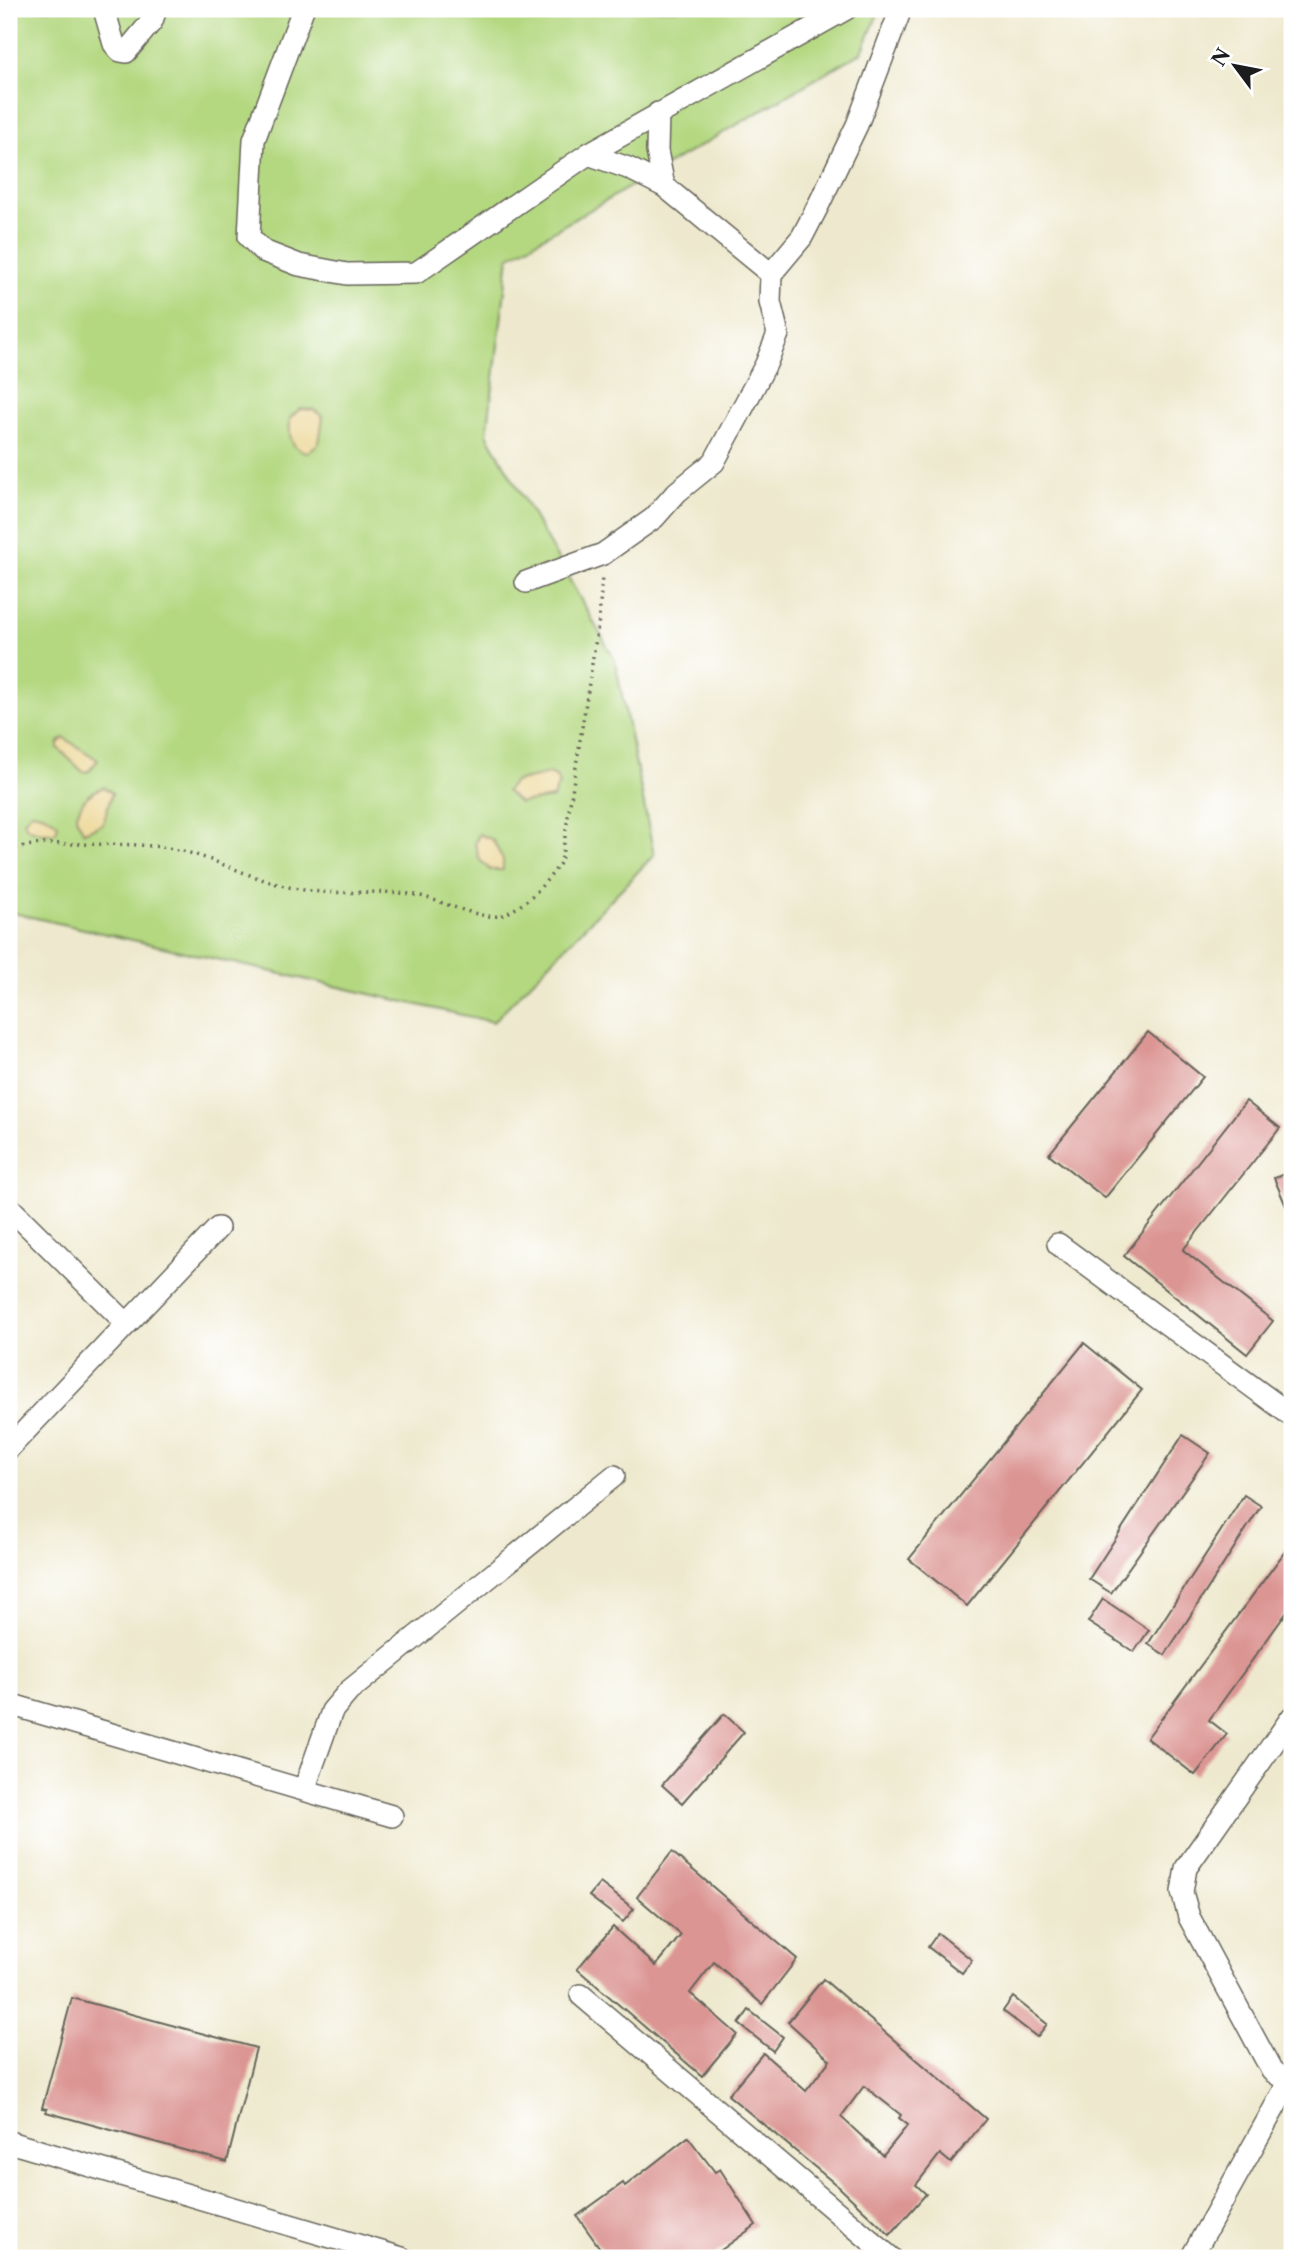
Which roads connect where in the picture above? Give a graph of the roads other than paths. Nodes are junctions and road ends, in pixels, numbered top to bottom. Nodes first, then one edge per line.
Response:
1 (104, 9) edge
2 (156, 9) edge
3 (303, 9) edge
4 (846, 9) edge
5 (901, 9) edge
6 (658, 113) junction
7 (588, 154) junction
8 (664, 186) junction
9 (771, 274) junction
10 (526, 582) dead end
11 (9, 1208) edge
12 (218, 1228) dead end
13 (1058, 1244) dead end
14 (126, 1322) junction
15 (1292, 1416) edge
16 (9, 1448) edge
17 (614, 1476) dead end
18 (9, 1704) edge
19 (1292, 1717) edge
20 (304, 1790) junction
21 (392, 1816) dead end
22 (581, 1995) dead end
23 (1292, 2081) edge
24 (9, 2142) edge
25 (402, 2258) edge
26 (891, 2258) edge
27 (1191, 2258) edge

1 - 2 street
3 - 7 street
4 - 6 street
5 - 9 street
6 - 7 street
6 - 8 street
7 - 8 street
8 - 9 street
9 - 10 street
11 - 14 street
12 - 14 street
13 - 15 street
14 - 16 street
17 - 20 street
18 - 20 street
19 - 23 street
20 - 21 street
22 - 26 street
23 - 27 street
24 - 25 street

